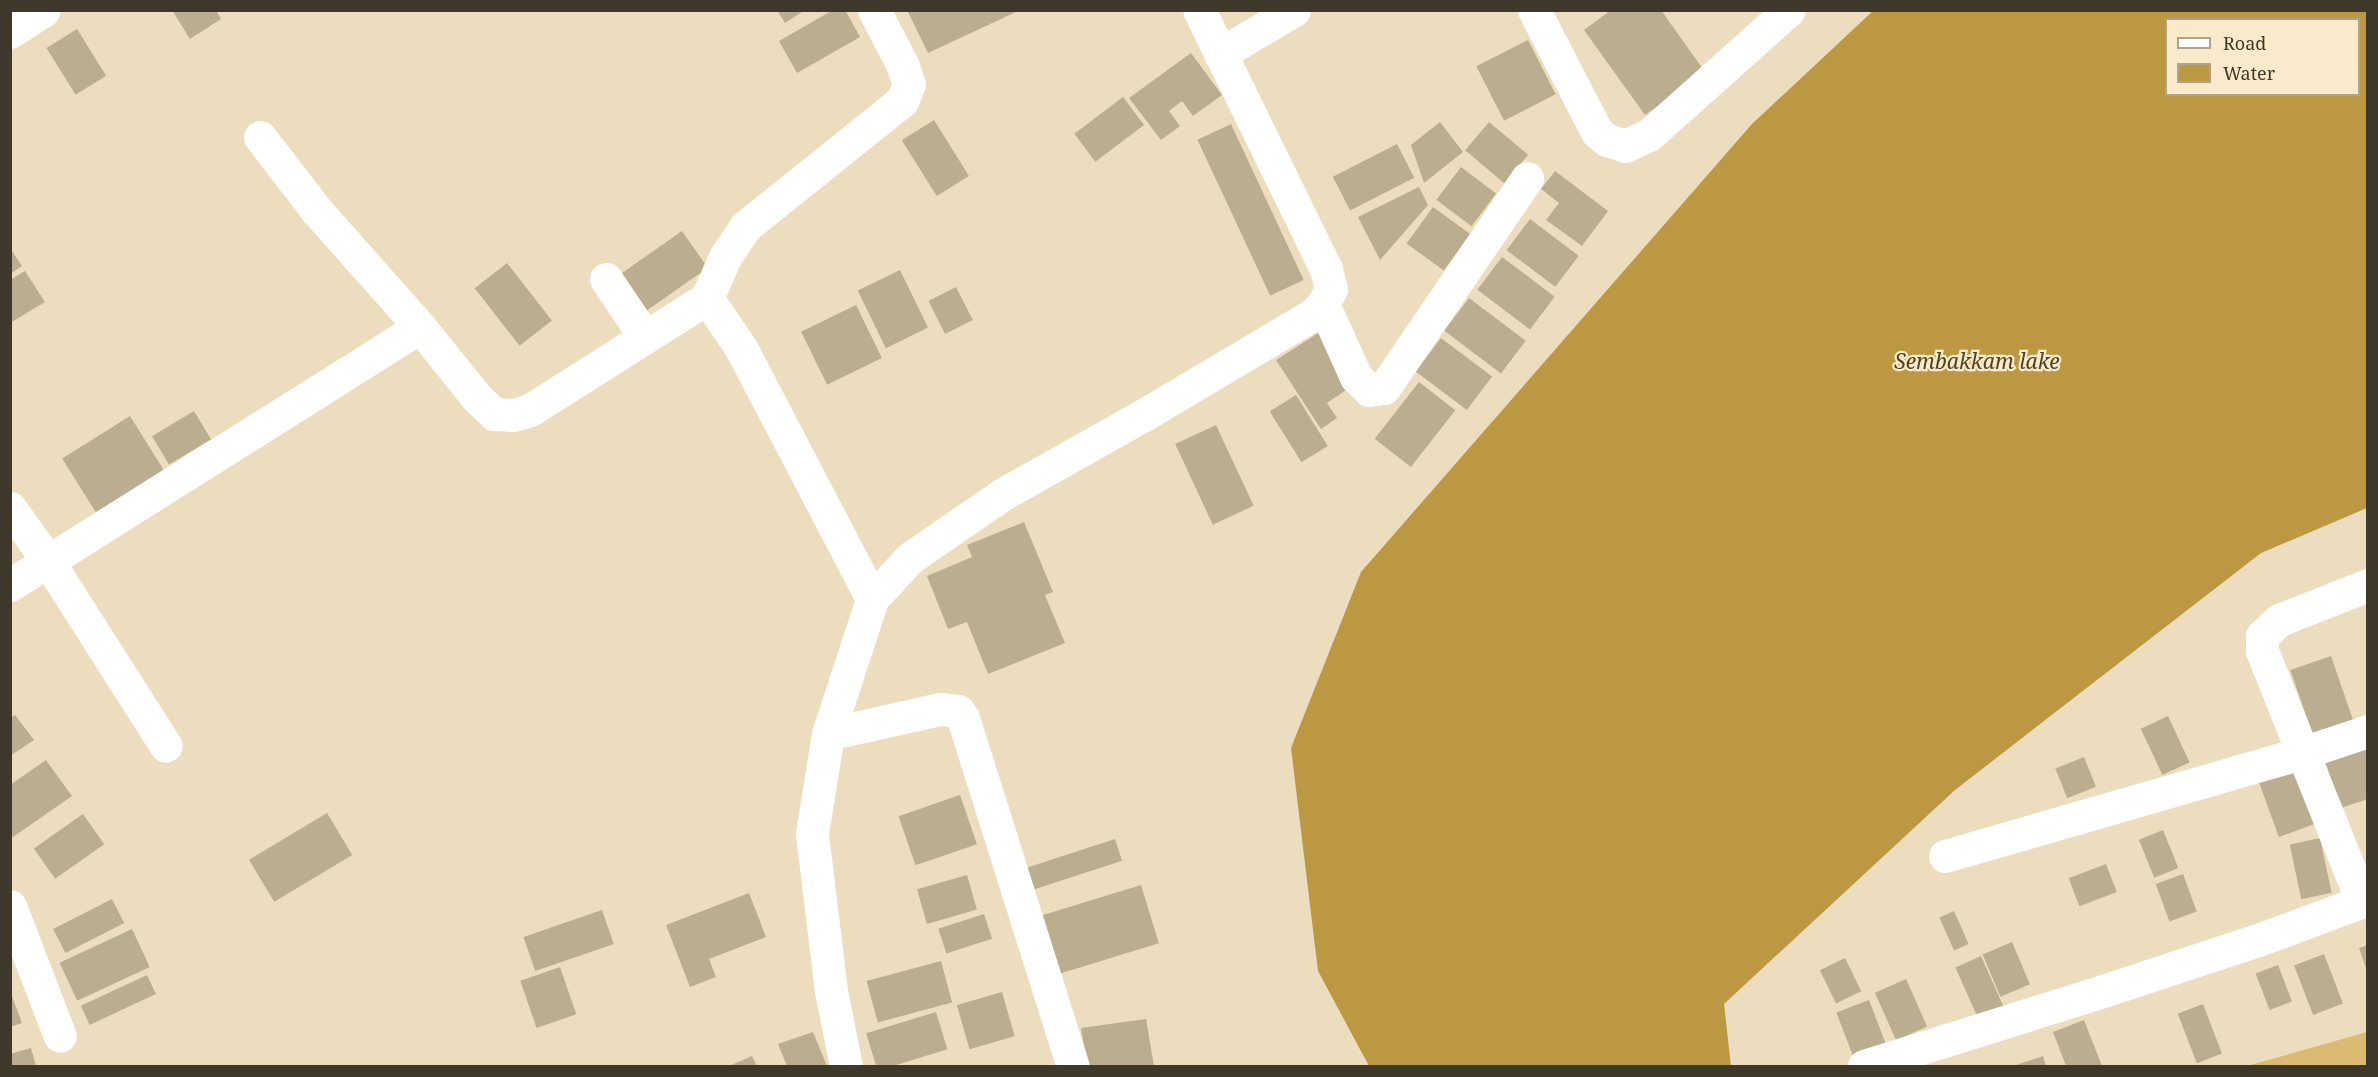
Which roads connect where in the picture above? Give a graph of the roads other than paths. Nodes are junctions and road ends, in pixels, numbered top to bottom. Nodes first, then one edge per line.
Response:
1 (44, 10) edge
2 (874, 10) edge
3 (1199, 10) edge
4 (1294, 10) edge
5 (1534, 10) edge
6 (1789, 10) edge
7 (10, 32) edge
8 (1220, 54) junction
9 (260, 137) dead end
10 (1527, 178) dead end
11 (606, 279) dead end
12 (707, 298) junction
13 (1323, 304) junction
14 (420, 327) junction
15 (645, 337) junction
16 (10, 508) edge
17 (48, 561) junction
18 (10, 585) edge
19 (2367, 585) edge
20 (872, 599) junction
21 (2367, 731) edge
22 (828, 734) junction
23 (166, 746) dead end
24 (2302, 753) junction
25 (1945, 856) dead end
26 (2365, 900) edge
27 (10, 906) edge
28 (60, 1036) dead end
29 (846, 1066) edge
30 (1073, 1066) edge
31 (1864, 1066) edge

1 - 7 street
2 - 12 street
3 - 8 street
4 - 8 street
5 - 6 street
8 - 13 street
9 - 14 street
10 - 13 street
11 - 15 street
12 - 15 street
12 - 20 street
13 - 20 street
14 - 15 street
14 - 17 street
16 - 17 street
17 - 18 street
17 - 23 street
19 - 24 street
20 - 22 street
21 - 24 street
22 - 29 street
22 - 30 street
24 - 25 street
24 - 26 street
26 - 31 street
27 - 28 street

